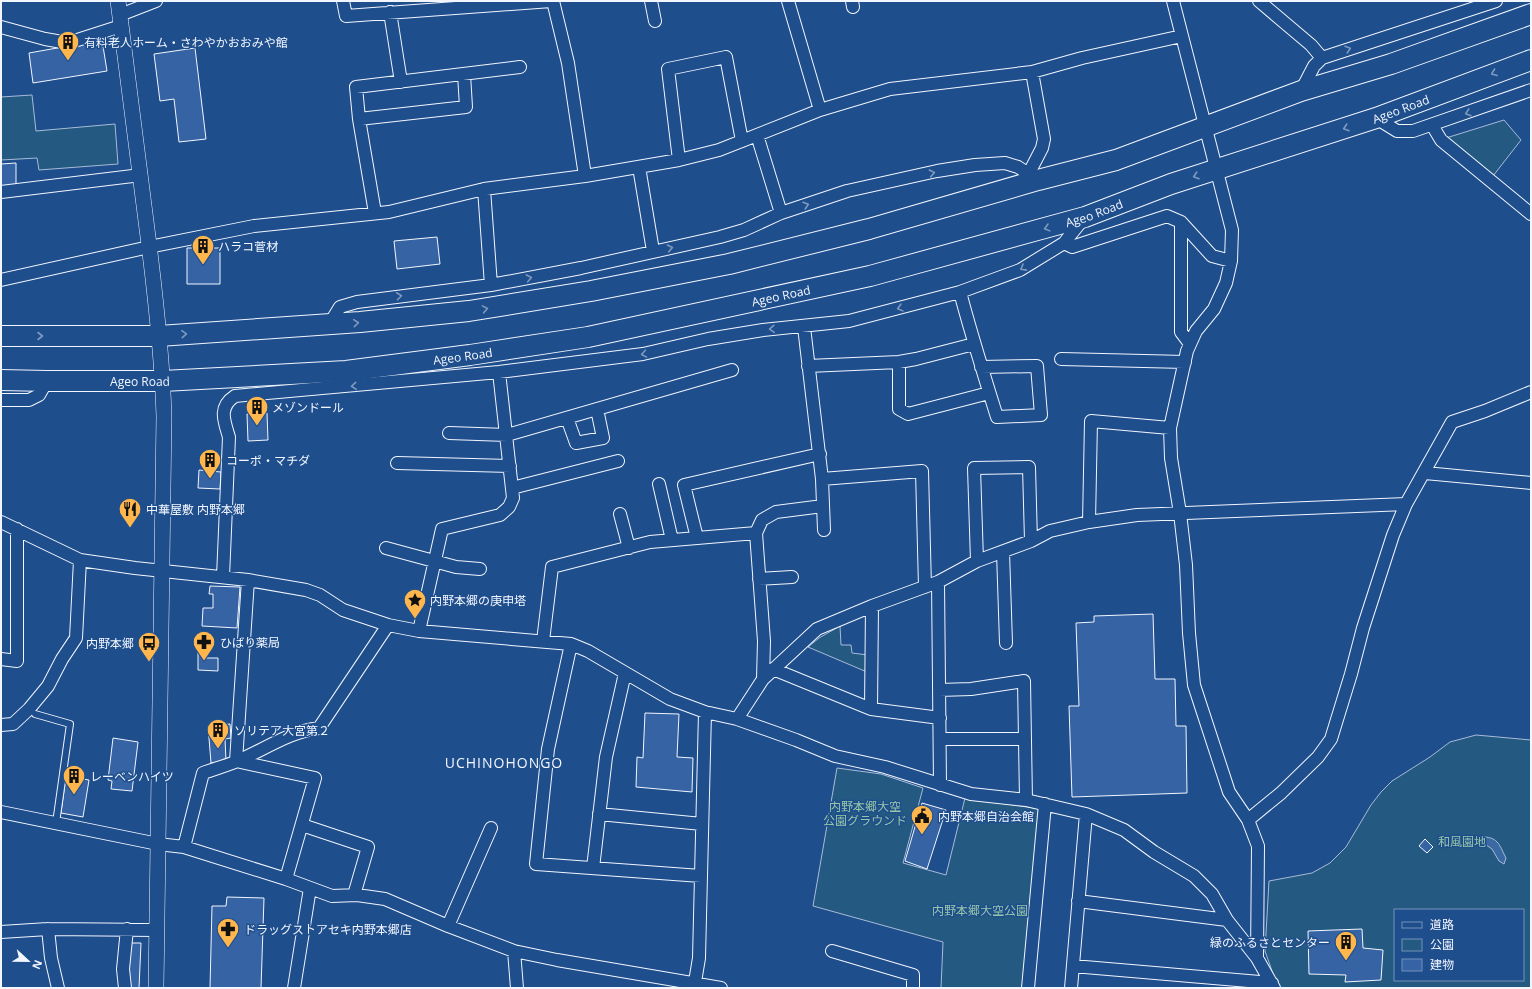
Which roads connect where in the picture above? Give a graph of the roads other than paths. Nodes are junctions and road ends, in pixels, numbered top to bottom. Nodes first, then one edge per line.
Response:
1 (156, 1) edge
2 (343, 1) edge
3 (552, 1) edge
4 (651, 1) edge
5 (788, 1) edge
6 (1173, 1) edge
7 (1259, 1) edge
8 (1496, 1) edge
9 (437, 5) edge
10 (390, 12) junction
11 (120, 14) edge
12 (1531, 14) edge
13 (655, 21) dead end
14 (1, 26) edge
15 (1182, 36) junction
16 (1322, 58) junction
17 (1531, 60) edge
18 (520, 67) dead end
19 (1032, 72) junction
20 (464, 74) junction
21 (401, 82) junction
22 (1531, 90) edge
23 (1301, 91) junction
24 (820, 110) junction
25 (1376, 118) junction
26 (359, 120) junction
27 (1432, 125) junction
28 (1206, 127) junction
29 (757, 135) junction
30 (742, 141) junction
31 (679, 160) junction
32 (639, 167) junction
33 (1217, 170) junction
34 (141, 175) junction
35 (584, 176) junction
36 (1033, 176) junction
37 (484, 189) junction
38 (1, 192) edge
39 (1530, 211) edge
40 (375, 213) junction
41 (781, 213) junction
42 (1085, 217) junction
43 (1181, 222) junction
44 (1064, 243) junction
45 (149, 247) junction
46 (653, 251) junction
47 (1232, 260) junction
48 (1, 280) edge
49 (490, 285) junction
50 (960, 292) junction
51 (329, 325) junction
52 (804, 327) junction
53 (1, 336) edge
54 (160, 336) junction
55 (974, 344) junction
56 (1190, 344) junction
57 (1061, 359) dead end
58 (899, 362) junction
59 (1185, 362) junction
60 (808, 366) junction
61 (981, 367) junction
62 (346, 370) junction
63 (732, 370) dead end
64 (499, 372) junction
65 (1, 380) edge
66 (46, 381) junction
67 (163, 381) junction
68 (393, 383) junction
69 (1531, 392) edge
70 (989, 393) junction
71 (1, 400) edge
72 (597, 409) junction
73 (567, 418) junction
74 (1170, 428) junction
75 (449, 433) dead end
76 (507, 435) junction
77 (820, 454) junction
78 (618, 461) dead end
79 (397, 463) dead end
80 (510, 466) junction
81 (1425, 473) junction
82 (822, 479) junction
83 (1531, 483) edge
84 (659, 484) dead end
85 (512, 488) junction
86 (1406, 504) junction
87 (823, 506) junction
88 (1180, 513) junction
89 (620, 514) dead end
90 (1, 522) edge
91 (1089, 522) junction
92 (17, 529) junction
93 (824, 530) dead end
94 (756, 533) junction
95 (696, 538) junction
96 (672, 540) junction
97 (1031, 541) junction
98 (386, 548) dead end
99 (629, 548) junction
100 (1003, 552) junction
101 (80, 560) junction
102 (977, 561) junction
103 (434, 562) junction
104 (480, 569) dead end
105 (162, 571) junction
106 (223, 577) junction
107 (792, 577) dead end
108 (759, 579) junction
109 (248, 580) junction
110 (938, 582) junction
111 (925, 587) junction
112 (872, 606) junction
113 (388, 625) junction
114 (419, 631) junction
115 (543, 641) junction
116 (571, 644) junction
117 (1006, 644) dead end
118 (1, 658) edge
119 (773, 669) junction
120 (625, 673) junction
121 (763, 679) junction
122 (939, 690) junction
123 (872, 709) junction
124 (705, 712) junction
125 (36, 714) dead end
126 (940, 718) junction
127 (737, 719) junction
128 (1, 725) edge
129 (940, 739) junction
130 (1025, 739) junction
131 (236, 761) junction
132 (940, 785) junction
133 (1026, 800) junction
134 (1045, 804) junction
135 (1, 812) edge
136 (599, 814) junction
137 (1086, 814) junction
138 (1248, 820) junction
139 (56, 823) junction
140 (702, 824) junction
141 (302, 825) junction
142 (490, 828) dead end
143 (158, 844) junction
144 (184, 847) junction
145 (593, 868) junction
146 (701, 876) junction
147 (286, 879) junction
148 (310, 888) junction
149 (354, 895) junction
150 (1078, 901) junction
151 (1227, 920) junction
152 (448, 926) junction
153 (48, 929) junction
154 (127, 929) junction
155 (157, 930) junction
156 (1, 932) edge
157 (514, 951) junction
158 (832, 951) dead end
159 (1257, 958) junction
160 (1072, 966) junction
161 (695, 986) edge
162 (1273, 986) edge
163 (58, 988) edge
164 (125, 988) edge
165 (156, 988) edge
166 (294, 988) edge
167 (517, 988) edge
168 (721, 988) edge
169 (913, 988) edge
170 (1028, 988) edge
171 (1071, 988) edge

1 - 11 street
2 - 10 street
3 - 9 street
3 - 35 street
4 - 13 street
5 - 24 street
6 - 15 street
7 - 16 street
16 -> 8 street
9 - 10 street
10 - 21 street
11 - 14 street
11 - 34 street
12 - 23 highway
15 - 19 street
15 - 28 street
16 - 23 street
17 -> 25 highway, Ageo Road
18 - 20 street
19 - 24 street
19 - 36 street
20 - 21 street
20 - 26 street
21 - 26 street
22 -> 27 street
23 - 28 highway
24 - 29 street
25 - 27 street
25 -> 33 highway, Ageo Road
26 - 40 street
27 - 39 street
28 - 33 street
28 - 36 highway
29 - 30 street
29 - 41 street
30 - 31 street
30 - 31 street
31 - 32 street
32 - 35 street
32 - 46 street
33 -> 42 highway, Ageo Road
33 - 47 street
34 - 38 street
34 - 45 street
35 - 37 street
41 -> 36 street
51 -> 36 highway
37 - 40 street
37 - 49 street
40 - 45 street
46 -> 41 street
42 - 44 street
42 -> 62 highway, Ageo Road
43 - 44 street
43 - 47 street
43 - 56 street
44 -> 50 street
45 - 48 street
45 - 54 street
49 -> 46 street
47 - 56 street
51 -> 49 street
50 -> 52 street
50 - 55 street
54 -> 51 highway
52 - 60 street
52 -> 64 street
53 -> 54 highway
54 - 67 street
55 - 58 street
55 - 61 street
56 - 59 street
57 - 59 street
58 - 60 street
58 - 70 street
59 - 74 street
60 - 77 street
61 - 70 street
61 - 70 street
62 - 67 highway, Ageo Road
62 - 68 street
63 - 72 street
64 - 68 street
64 - 76 street
65 - 66 highway, Ageo Road
66 - 67 highway, Ageo Road
66 - 71 street
67 - 105 street
68 -> 106 street
69 - 81 street
72 - 73 street
72 - 73 street
73 - 76 street
74 - 88 street
74 - 91 street
75 - 76 street
76 - 80 street
77 - 82 street
77 - 95 street
78 - 85 street
79 - 80 street
80 - 85 street
81 - 83 street
81 - 86 street
82 - 87 street
82 - 111 street
84 - 96 street
85 - 103 street
86 - 88 street
86 - 138 street
87 - 93 street
87 - 94 street
88 - 91 street
88 - 138 street
89 - 99 street
90 - 92 street
91 - 97 street
92 - 101 street
92 - 118 street
94 - 95 street
94 - 108 street
95 - 96 street
96 - 99 street
97 - 100 street
97 - 102 street
98 - 103 street
99 - 115 street
100 - 102 street
100 - 117 street
101 - 105 street
101 - 128 street
102 - 110 street
103 - 104 street
103 - 114 street
105 - 106 street
105 - 143 street
106 - 109 street
107 - 108 street
108 - 121 street
109 - 113 street
109 - 131 street
110 - 111 street
110 - 122 street
111 - 112 street
112 - 119 street
112 - 123 street
113 - 114 street
113 - 131 street
114 - 115 street
115 - 116 street
116 - 120 street
116 - 145 street
119 - 121 street
119 - 123 street
120 - 124 street
120 - 136 street
121 - 127 street
122 - 126 street
122 - 130 street
123 - 126 street
124 - 127 street
124 - 140 street
125 - 139 lane
126 - 129 street
127 - 132 street
129 - 130 street
129 - 132 street
130 - 133 street
131 - 141 street
131 - 144 street
132 - 133 street
133 - 134 street
134 - 137 street
134 - 170 street
135 - 139 street
136 - 140 street
136 - 145 street
137 - 150 street
137 - 151 street
138 - 159 street
139 - 143 street
140 - 146 street
141 - 147 street
141 - 149 street
142 - 152 street
143 - 144 street
143 - 155 street
144 - 147 street
145 - 146 street
146 - 161 street
147 - 148 street
148 - 149 street
148 - 166 street
149 - 152 street
150 - 151 street
150 - 160 street
151 - 159 street
152 - 157 street
153 - 154 street
153 - 156 street
153 - 163 street
154 - 155 street
154 - 164 street
155 - 165 street
157 - 161 street
157 - 167 street
158 - 169 street
159 - 162 street
160 - 162 street
160 - 171 street
161 - 168 street

